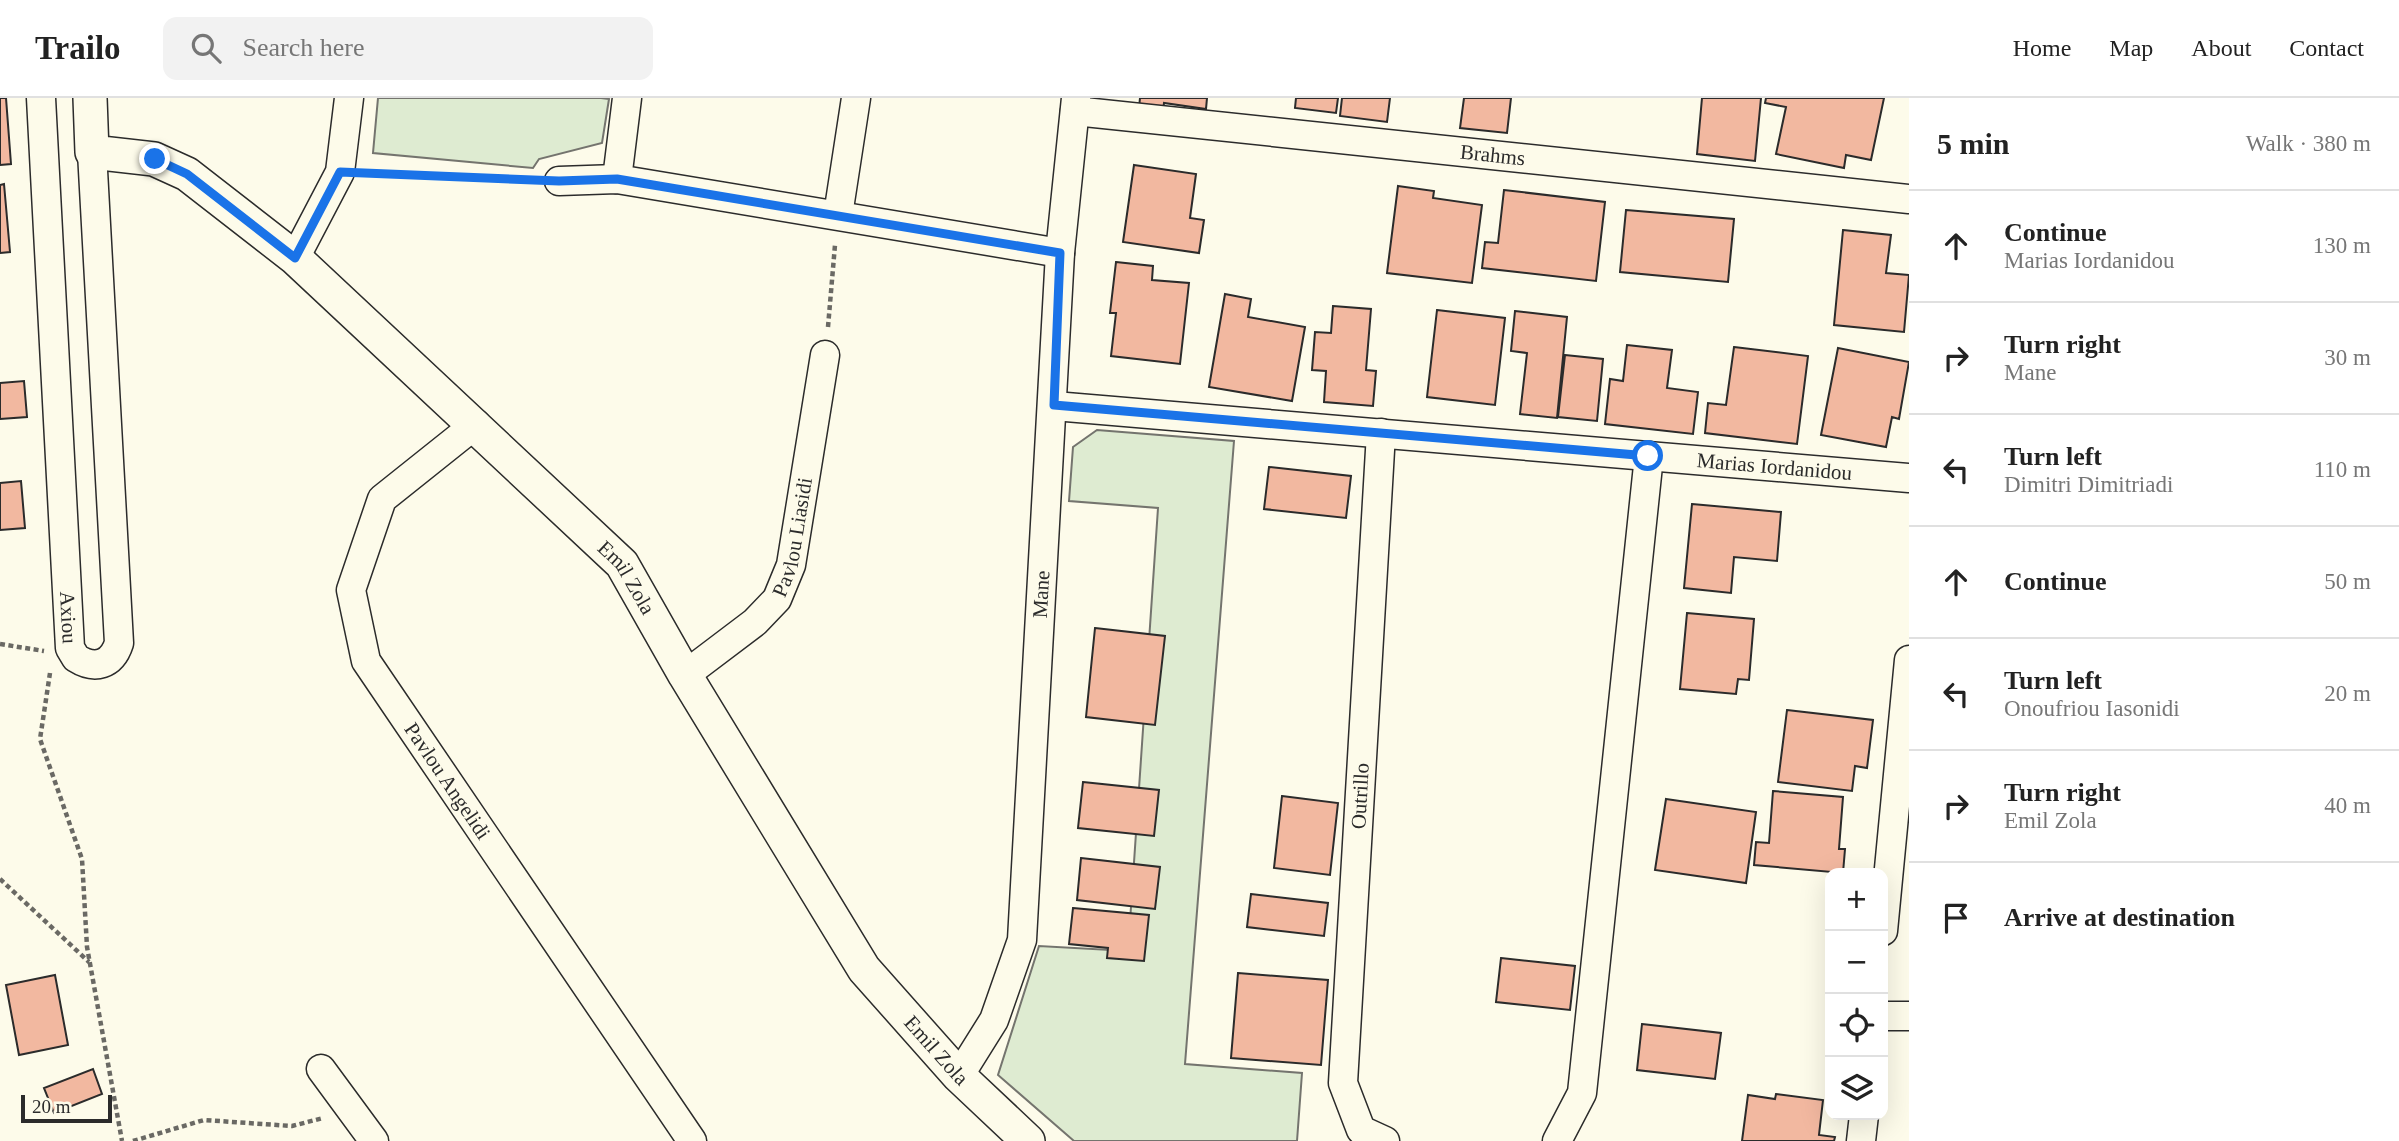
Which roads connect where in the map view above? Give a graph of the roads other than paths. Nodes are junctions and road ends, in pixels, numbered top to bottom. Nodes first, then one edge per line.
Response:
1 (41, 98) edge
2 (90, 98) edge
3 (349, 98) edge
4 (627, 98) edge
5 (856, 98) edge
6 (1075, 104) edge
7 (92, 152) junction
8 (617, 179) junction
9 (559, 181) road end
10 (1909, 199) edge
11 (838, 215) junction
12 (1060, 253) junction
13 (295, 258) junction
14 (825, 355) road end
15 (1054, 405) junction
16 (476, 424) junction
17 (1381, 433) junction
18 (1648, 456) junction
19 (1909, 478) edge
20 (1909, 660) edge
21 (685, 675) junction
22 (1888, 879) edge
23 (1888, 1016) edge
24 (1909, 1016) edge
25 (321, 1069) dead end
26 (959, 1076) junction
27 (1863, 1120) edge
28 (374, 1141) edge
29 (692, 1141) edge
30 (1028, 1141) edge
31 (1385, 1141) edge
32 (1557, 1141) edge
33 (1861, 1141) edge

1 - 7 street, Axiou
2 - 7 street, Axiou
3 - 13 street
4 - 8 street
5 - 11 street
6 - 10 street, Brahms
6 - 12 street, Mane
7 - 13 street, Emil Zola
8 - 9 street
8 - 11 street
11 - 12 street
12 - 15 street, Mane
13 - 16 street, Emil Zola
14 - 21 street, Pavlou Liasidi
15 - 17 street, Marias Iordanidou
15 - 26 street, Mane
16 - 21 street, Emil Zola
16 - 29 street, Pavlou Angelidi
17 - 18 street, Marias Iordanidou
17 - 31 street, Outrillo
18 - 19 street, Marias Iordanidou
18 - 32 street
20 - 22 street
21 - 26 street, Emil Zola
23 - 24 street
25 - 28 street
26 - 30 street, Emil Zola
27 - 33 street

